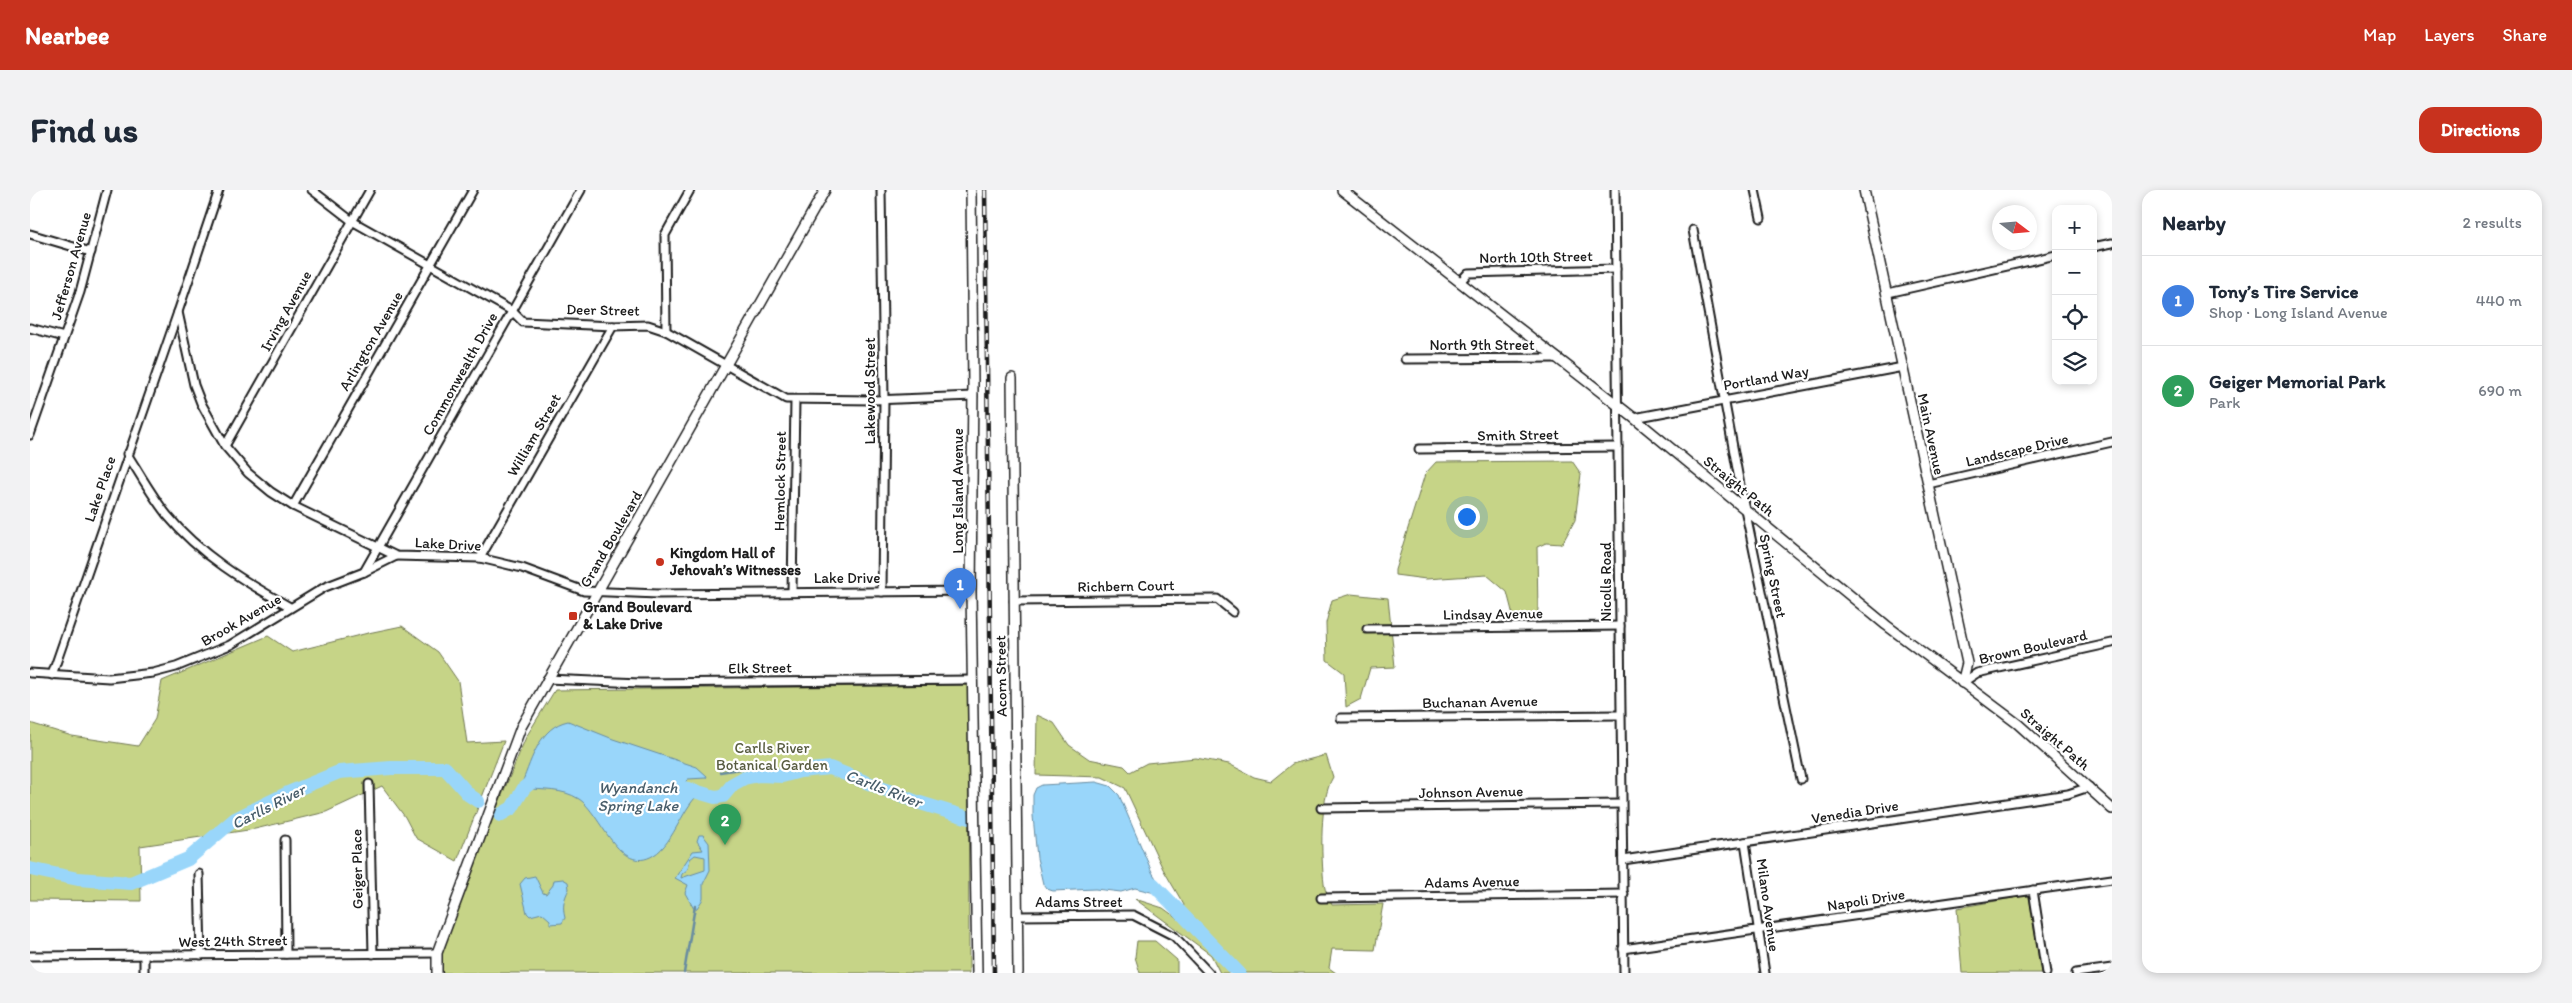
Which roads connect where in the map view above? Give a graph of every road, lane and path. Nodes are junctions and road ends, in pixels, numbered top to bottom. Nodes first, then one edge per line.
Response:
1 (107, 190) edge
2 (219, 190) edge
3 (312, 190) edge
4 (370, 190) edge
5 (473, 190) edge
6 (581, 190) edge
7 (690, 190) edge
8 (825, 190) edge
9 (881, 190) edge
10 (971, 190) edge
11 (1342, 190) edge
12 (1615, 190) edge
13 (1755, 190) edge
14 (1864, 190) edge
15 (1761, 218) dead end
16 (352, 221) junction
17 (1693, 230) dead end
18 (30, 234) edge
19 (2112, 242) edge
20 (2097, 246) edge
21 (91, 252) junction
22 (2052, 257) edge
23 (430, 265) junction
24 (1616, 269) junction
25 (1460, 282) junction
26 (1888, 293) junction
27 (512, 310) junction
28 (178, 312) junction
29 (612, 326) junction
30 (30, 328) edge
31 (666, 331) junction
32 (64, 337) junction
33 (1558, 358) junction
34 (1406, 359) dead end
35 (726, 365) junction
36 (1903, 368) junction
37 (1012, 378) dead end
38 (972, 396) junction
39 (884, 399) junction
40 (795, 400) junction
41 (1723, 400) junction
42 (1618, 405) junction
43 (1634, 418) junction
44 (33, 419) edge
45 (30, 435) edge
46 (2112, 442) edge
47 (226, 446) junction
48 (1618, 447) junction
49 (1419, 449) dead end
50 (127, 454) junction
51 (1928, 484) junction
52 (293, 506) junction
53 (1744, 508) junction
54 (379, 548) junction
55 (396, 556) junction
56 (480, 558) junction
57 (364, 572) junction
58 (597, 591) junction
59 (971, 591) junction
60 (792, 592) junction
61 (882, 592) junction
62 (1014, 601) junction
63 (290, 607) junction
64 (1233, 612) dead end
65 (1620, 626) junction
66 (1367, 629) dead end
67 (2112, 642) edge
68 (30, 673) edge
69 (52, 675) junction
70 (547, 679) junction
71 (972, 680) junction
72 (1962, 683) junction
73 (1620, 715) junction
74 (1341, 718) dead end
75 (1801, 780) dead end
76 (369, 784) dead end
77 (2089, 787) junction
78 (1622, 804) junction
79 (1321, 808) dead end
80 (2112, 809) edge
81 (285, 840) dead end
82 (1745, 842) junction
83 (1623, 860) junction
84 (199, 874) dead end
85 (2112, 878) edge
86 (2033, 890) junction
87 (1624, 894) junction
88 (1321, 898) dead end
89 (1018, 916) junction
90 (1758, 930) junction
91 (1623, 949) junction
92 (437, 953) junction
93 (286, 954) junction
94 (372, 954) junction
95 (201, 955) junction
96 (30, 956) edge
97 (144, 956) junction
98 (2112, 968) edge
99 (144, 973) edge
100 (437, 973) edge
101 (977, 973) edge
102 (1018, 973) edge
103 (1209, 973) edge
104 (1624, 973) edge
105 (1765, 973) edge
106 (2046, 973) edge
107 (2076, 973) edge

1 - 21 street, Jefferson Avenue
2 - 28 street
3 - 16 street, Deer Street
4 - 16 street, Irving Avenue
5 - 23 street, Arlington Avenue
6 - 27 street, Commonwealth Drive
7 - 31 street
8 - 35 street, Grand Boulevard
9 - 39 street, Lakewood Street
10 - 38 street, Long Island Avenue
11 - 25 street, Straight Path
12 - 24 street, Nicolls Road
13 - 15 street
14 - 26 street, Main Avenue
16 - 23 street, Deer Street
16 - 47 street, Irving Avenue
17 - 41 street, Spring Street
18 - 21 street
19 - 20 street
21 - 32 street, Jefferson Avenue
22 - 26 street
23 - 27 street, Deer Street
23 - 52 street, Arlington Avenue
24 - 25 street, North 10th Street
24 - 42 street, Nicolls Road
25 - 33 street, Straight Path
26 - 36 street, Main Avenue
27 - 29 street, Deer Street
27 - 54 street, Commonwealth Drive
28 - 47 street, Lake Drive
28 - 50 street, Lake Place
29 - 31 street, Deer Street
29 - 56 street, William Street
30 - 32 street
31 - 35 street, Deer Street
32 - 44 street, Jefferson Avenue
33 - 34 street, North 9th Street
33 - 42 street, Straight Path
35 - 40 street, Deer Street
35 - 58 street, Grand Boulevard
36 - 41 street, Portland Way
36 - 51 street, Main Avenue
37 - 62 street, Acorn Street
38 - 39 street, Deer Street
38 - 59 street, Long Island Avenue
39 - 40 street, Deer Street
39 - 61 street, Lakewood Street
40 - 60 street, Hemlock Street
41 - 43 street, Portland Way
41 - 53 street, Spring Street
42 - 43 street, Straight Path
42 - 48 street, Nicolls Road
43 - 53 street, Straight Path
44 - 45 street, Jefferson Avenue
46 - 51 street, Landscape Drive
47 - 52 street, Lake Drive
48 - 49 street, Smith Street
48 - 65 street, Nicolls Road
50 - 63 street
50 - 69 street, Lake Place
51 - 72 street, Main Avenue
52 - 54 street, Lake Drive
53 - 72 street, Straight Path
53 - 75 street, Spring Street
54 - 55 street, Lake Drive
54 - 57 street, Commonwealth Drive
55 - 56 street, Lake Drive
55 - 57 street, Brook Avenue
56 - 58 street, Lake Drive
57 - 63 street, Brook Avenue
58 - 60 street, Lake Drive
58 - 70 street, Grand Boulevard
59 - 61 street, Lake Drive
59 - 71 street, Long Island Avenue
60 - 61 street, Lake Drive
62 - 64 street, Richbern Court
62 - 89 street, Acorn Street
63 - 69 street, Brook Avenue
65 - 66 street, Lindsay Avenue
65 - 73 street, Nicolls Road
67 - 72 street, Brown Boulevard
68 - 69 street, Brook Avenue
70 - 71 street, Elk Street
70 - 92 street, Grand Boulevard
71 - 101 street, Long Island Avenue
72 - 77 street, Straight Path
73 - 74 street, Buchanan Avenue
73 - 78 street, Nicolls Road
76 - 94 street, Geiger Place
77 - 80 street, Straight Path
77 - 82 street, Venedia Drive
78 - 79 street, Johnson Avenue
78 - 83 street, Nicolls Road
81 - 93 street
82 - 83 street, Venedia Drive
82 - 90 street, Milano Avenue
83 - 87 street, Nicolls Road
84 - 95 street
85 - 86 street, Napoli Drive
86 - 90 street, Napoli Drive
86 - 106 street
87 - 88 street, Adams Avenue
87 - 91 street, Nicolls Road
89 - 102 street, Acorn Street
89 - 103 street, Adams Street
90 - 91 street, Napoli Drive
90 - 105 street, Milano Avenue
91 - 104 street, Nicolls Road
92 - 94 street, West 24th Street
92 - 100 street, Grand Boulevard
93 - 94 street, West 24th Street
93 - 95 street, West 24th Street
95 - 97 street, West 24th Street
96 - 97 street, West 24th Street
97 - 99 street
98 - 107 street

